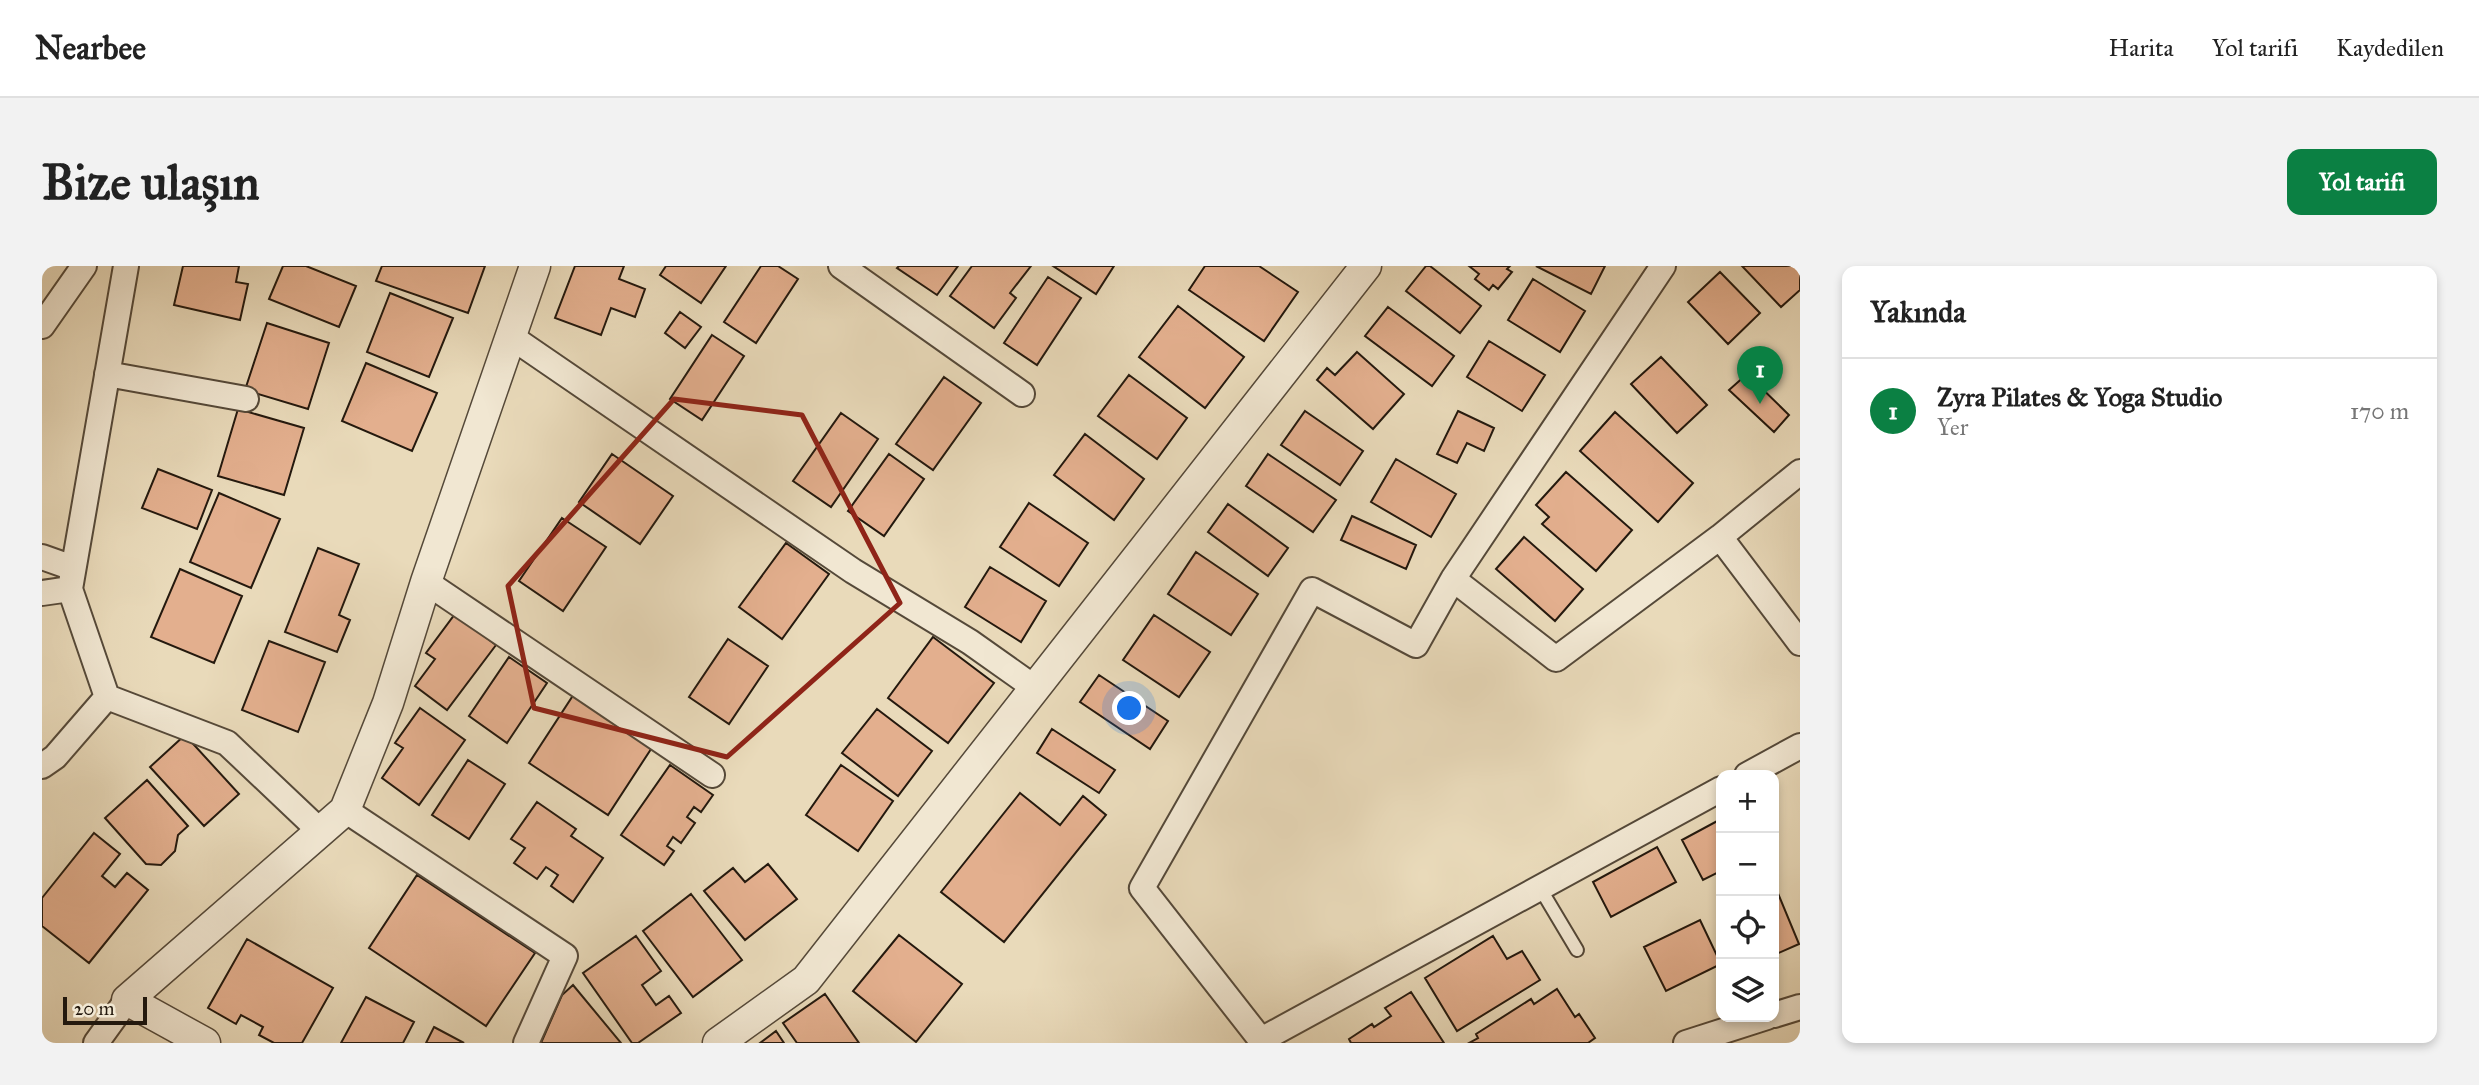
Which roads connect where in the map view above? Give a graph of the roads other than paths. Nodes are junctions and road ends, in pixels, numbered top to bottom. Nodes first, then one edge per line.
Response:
1 (84, 266) edge
2 (126, 266) edge
3 (535, 266) edge
4 (841, 266) edge
5 (1366, 266) edge
6 (1663, 266) edge
7 (42, 326) edge
8 (510, 335) junction
9 (107, 374) junction
10 (1023, 394) dead end
11 (246, 399) dead end
12 (1800, 472) edge
13 (1720, 537) junction
14 (42, 557) edge
15 (72, 578) junction
16 (1453, 579) junction
17 (426, 582) junction
18 (42, 593) edge
19 (1800, 643) edge
20 (1035, 688) junction
21 (107, 697) junction
22 (1800, 746) edge
23 (42, 766) edge
24 (1756, 770) edge
25 (712, 775) dead end
26 (1716, 792) edge
27 (345, 810) junction
28 (321, 832) junction
29 (1540, 888) junction
30 (1577, 950) dead end
31 (127, 1000) junction
32 (1800, 1007) edge
33 (1779, 1013) edge
34 (1751, 1022) edge
35 (1262, 1041) edge
36 (96, 1043) edge
37 (205, 1043) edge
38 (526, 1043) edge
39 (718, 1043) edge
40 (1686, 1043) edge

1 - 7 street
2 - 9 street
3 - 8 street
4 - 10 street
5 - 20 street
6 - 16 street
8 - 17 street
8 - 20 street
9 - 11 street
9 - 15 street
12 - 13 street
13 - 16 street
13 - 19 street
14 - 15 street
15 - 18 street
15 - 21 street
16 - 35 street
17 - 25 street
17 - 27 street
20 - 39 street
21 - 23 street
21 - 28 street
22 - 24 street
26 - 29 street
27 - 28 street
27 - 38 street
28 - 31 street
29 - 30 lane
29 - 35 street
31 - 36 street
31 - 37 street
32 - 33 street
34 - 40 street

